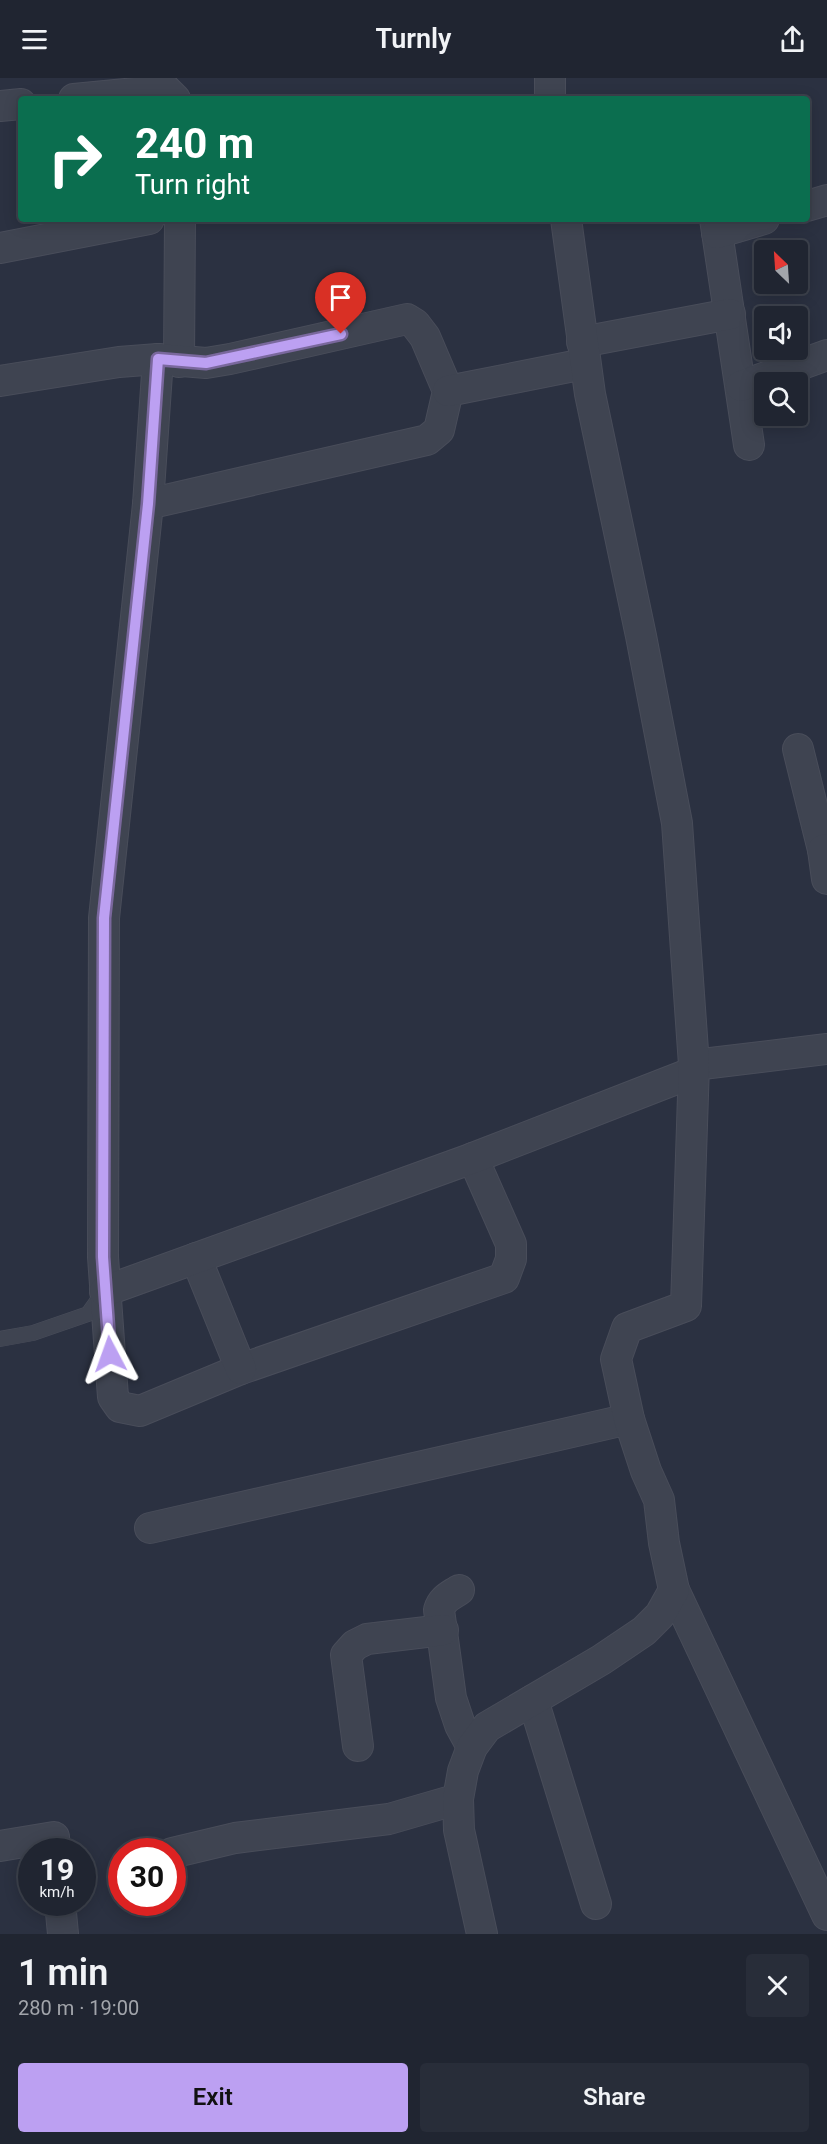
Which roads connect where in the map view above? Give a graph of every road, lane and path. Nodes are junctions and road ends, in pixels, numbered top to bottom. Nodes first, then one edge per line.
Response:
1 (550, 78) edge
2 (105, 96) edge
3 (172, 96) edge
4 (550, 96) edge
5 (18, 104) edge
6 (0, 106) edge
7 (827, 200) edge
8 (810, 205) edge
9 (134, 222) edge
10 (180, 222) edge
11 (566, 222) edge
12 (743, 222) edge
13 (716, 226) edge
14 (0, 248) edge
15 (730, 314) junction
16 (583, 353) junction
17 (827, 356) edge
18 (169, 361) junction
19 (0, 381) edge
20 (741, 386) junction
21 (448, 392) junction
22 (749, 445) dead end
23 (148, 504) junction
24 (798, 749) dead end
25 (826, 859) edge
26 (827, 1049) edge
27 (694, 1069) junction
28 (473, 1158) junction
29 (196, 1258) junction
30 (105, 1291) junction
31 (0, 1339) edge
32 (241, 1369) junction
33 (629, 1419) junction
34 (150, 1528) dead end
35 (459, 1590) dead end
36 (674, 1590) junction
37 (443, 1630) junction
38 (533, 1700) junction
39 (358, 1746) dead end
40 (472, 1747) junction
41 (458, 1799) junction
42 (389, 1819) junction
43 (459, 1830) junction
44 (18, 1843) edge
45 (0, 1846) edge
46 (186, 1850) edge
47 (596, 1904) dead end
48 (827, 1915) edge
49 (61, 1916) edge
50 (63, 1934) edge
51 (482, 1934) edge

1 - 4 street
2 - 3 street
5 - 6 street
7 - 8 street
9 - 14 street
10 - 18 street
11 - 16 street
12 - 13 street
13 - 15 street
15 - 16 street
15 - 20 street
16 - 21 street
16 - 27 street
17 - 20 street
18 - 19 street
18 - 21 street
18 - 23 street
20 - 22 street
21 - 23 street
23 - 30 street
24 - 25 street
26 - 27 street
27 - 28 street
27 - 33 street
28 - 29 street
28 - 32 street
29 - 30 street
29 - 32 street
30 - 31 lane
30 - 32 street
33 - 34 street
33 - 36 street
35 - 37 street
36 - 38 street
36 - 48 street
37 - 39 street
37 - 40 street
38 - 40 street
38 - 47 street
40 - 41 street
41 - 42 street
41 - 43 street
42 - 43 street
42 - 46 street
43 - 51 street
44 - 45 street
49 - 50 street

